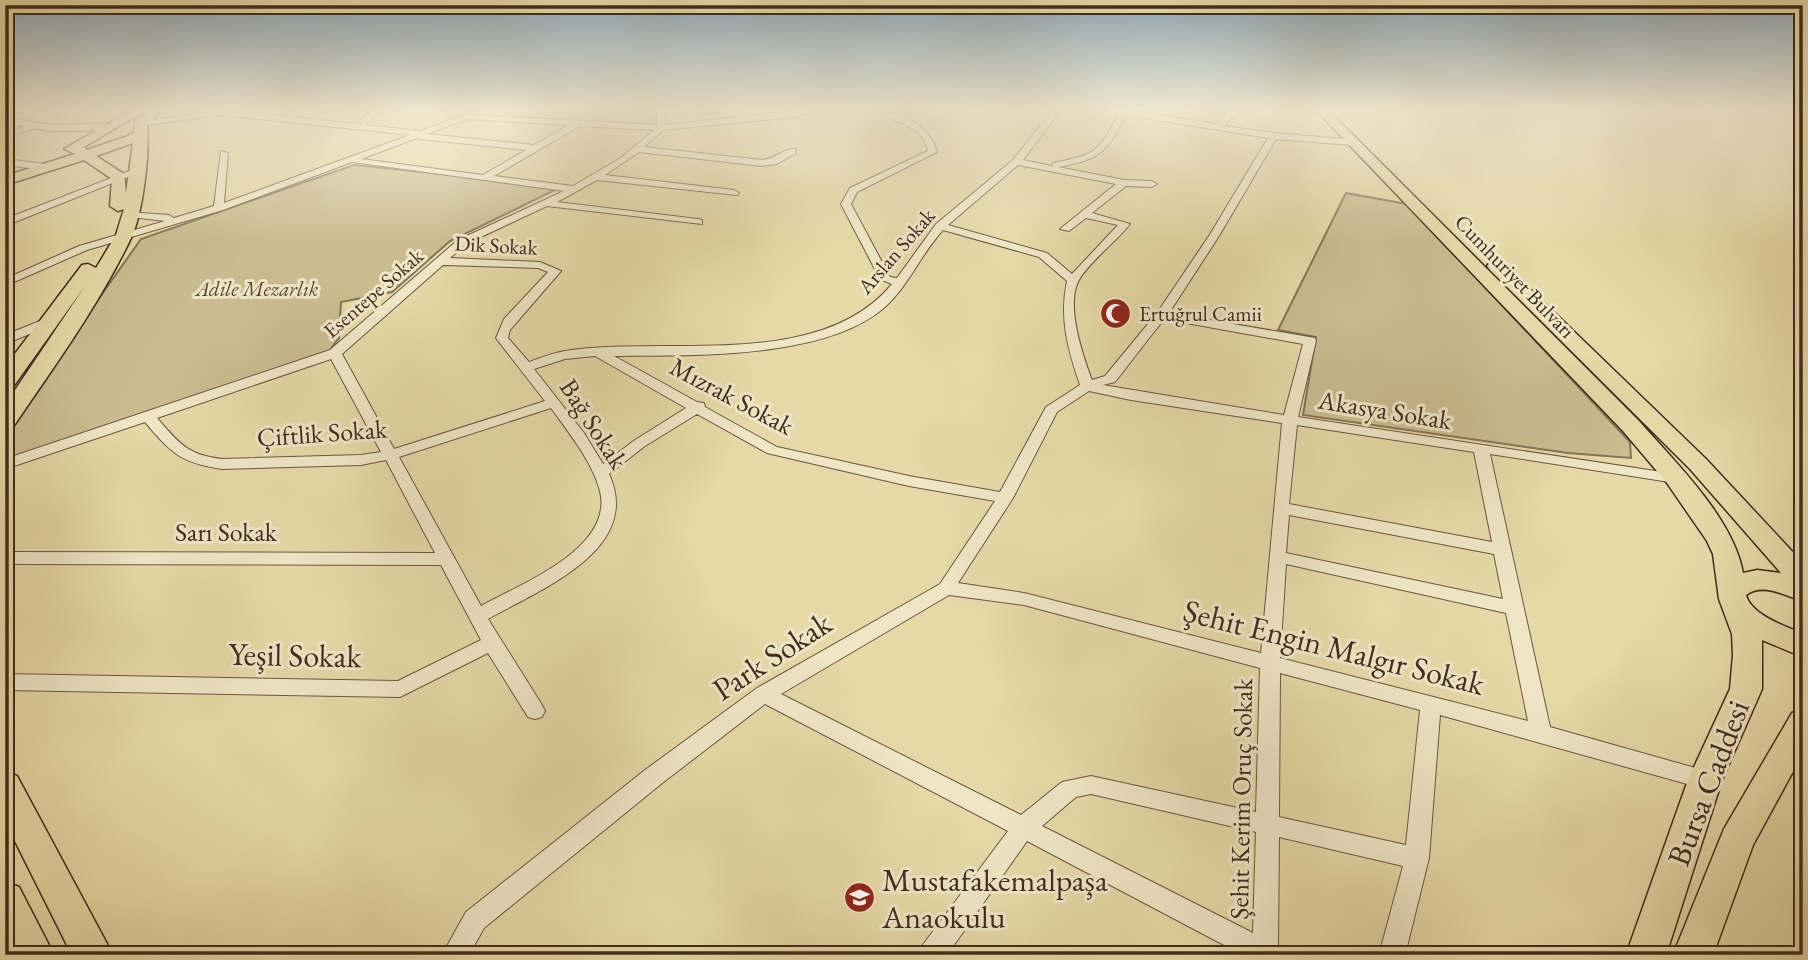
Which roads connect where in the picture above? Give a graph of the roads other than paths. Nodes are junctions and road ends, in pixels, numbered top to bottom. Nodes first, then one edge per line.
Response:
1 (77, 153) edge
2 (86, 153) edge
3 (134, 153) edge
4 (225, 153) dead end
5 (374, 153) edge
6 (528, 153) edge
7 (630, 153) edge
8 (670, 153) edge
9 (790, 153) edge
10 (932, 153) edge
11 (1024, 153) edge
12 (1099, 153) edge
13 (1263, 153) edge
14 (1363, 153) edge
15 (1381, 153) edge
16 (353, 161) junction
17 (5, 162) edge
18 (1017, 162) junction
19 (39, 167) junction
20 (1043, 167) junction
21 (127, 174) junction
22 (485, 177) junction
23 (595, 177) junction
24 (5, 181) edge
25 (1124, 183) junction
26 (1152, 184) dead end
27 (574, 190) junction
28 (734, 193) dead end
29 (545, 203) junction
30 (219, 208) junction
31 (131, 214) junction
32 (1083, 214) junction
33 (192, 217) junction
34 (698, 222) dead end
35 (5, 223) edge
36 (940, 226) junction
37 (1065, 229) dead end
38 (117, 237) junction
39 (438, 261) junction
40 (551, 267) joint
41 (1073, 280) junction
42 (900, 283) junction
43 (5, 284) edge
44 (1161, 315) junction
45 (50, 321) junction
46 (5, 340) edge
47 (597, 352) junction
48 (335, 353) junction
49 (526, 367) junction
50 (5, 382) edge
51 (1087, 386) junction
52 (554, 403) junction
53 (698, 406) junction
54 (148, 416) junction
55 (1290, 420) junction
56 (5, 422) edge
57 (1481, 450) junction
58 (391, 455) junction
59 (5, 464) edge
60 (1687, 471) junction
61 (601, 472) junction
62 (1005, 498) junction
63 (1281, 508) junction
64 (1503, 550) junction
65 (1278, 557) junction
66 (5, 558) edge
67 (446, 558) junction
68 (1803, 581) edge
69 (946, 588) junction
70 (1803, 590) edge
71 (1735, 599) junction
72 (1515, 608) junction
73 (478, 616) junction
74 (492, 643) junction
75 (1803, 646) edge
76 (1270, 663) junction
77 (5, 682) edge
78 (764, 694) junction
79 (1431, 704) junction
80 (535, 711) dead end
81 (1803, 722) edge
82 (1541, 733) junction
83 (1705, 780) junction
84 (5, 786) edge
85 (1265, 825) junction
86 (1024, 827) junction
87 (1417, 858) junction
88 (5, 900) edge
89 (1267, 954) edge
90 (34, 955) edge
91 (93, 955) edge
92 (455, 955) edge
93 (931, 955) edge
94 (1392, 955) edge
95 (1646, 955) edge
96 (1693, 955) edge

1 - 19 main road
2 - 21 main road
3 - 21 main road
4 - 30 street
5 - 16 street
6 - 22 street
7 - 23 street, Esentepe Sokak
8 - 9 street
10 - 42 street
11 - 18 street, Arslan Sokak
12 - 20 street
13 - 44 street, Park Sokak
14 - 60 main road, Cumhuriyet Bulvarı
15 - 60 main road, Cumhuriyet Bulvarı
16 - 22 street
16 - 30 street
17 - 19 street
18 - 20 street
18 - 36 street, Arslan Sokak
19 - 24 main road
20 - 25 street
21 - 31 main road
21 - 35 street
21 - 38 main road
22 - 27 street
23 - 27 street, Esentepe Sokak
23 - 28 street
25 - 26 street
25 - 32 street
27 - 29 street, Esentepe Sokak
29 - 34 street
29 - 39 street, Esentepe Sokak
30 - 33 street
31 - 33 street
31 - 38 main road
32 - 37 street
32 - 41 street
33 - 38 street
36 - 41 street
36 - 42 street, Arslan Sokak
38 - 43 street
38 - 45 main road
38 - 56 main road
39 - 40 street, Dik Sokak
39 - 48 street, Esentepe Sokak
40 - 49 street, Bağ Sokak
41 - 51 street
42 - 47 street, Arslan Sokak
44 - 51 street, Park Sokak
44 - 55 street, Şehit Kerim Oruç Sokak
45 - 46 street
45 - 50 main road
47 - 49 street
47 - 53 street, Mızrak Sokak
48 - 54 street, Esentepe Sokak
48 - 58 street
49 - 52 street, Bağ Sokak
51 - 55 street, Akasya Sokak
51 - 62 street, Park Sokak
52 - 58 street, Çiftlik Sokak
52 - 61 street, Bağ Sokak
53 - 61 street
53 - 62 street, Mızrak Sokak
54 - 58 street, Çiftlik Sokak
54 - 59 street, Esentepe Sokak
55 - 57 street, Akasya Sokak
55 - 63 street, Şehit Kerim Oruç Sokak
57 - 60 street, Akasya Sokak
57 - 64 street
58 - 67 street
60 - 68 main road
60 - 71 main road, Bursa Caddesi
61 - 73 street, Bağ Sokak
62 - 69 street, Park Sokak
63 - 64 street
63 - 65 street, Şehit Kerim Oruç Sokak
64 - 72 street
65 - 72 street
65 - 76 street, Şehit Kerim Oruç Sokak
66 - 67 street, Sarı Sokak
67 - 73 street
69 - 76 street, Şehit Engin Malgır Sokak
69 - 78 street, Park Sokak
70 - 71 main road
71 - 75 main road
71 - 83 main road, Bursa Caddesi
72 - 82 street
73 - 74 street
74 - 77 street, Yeşil Sokak
74 - 80 street
76 - 79 street, Şehit Engin Malgır Sokak
76 - 85 street, Şehit Kerim Oruç Sokak
78 - 86 street
78 - 92 street, Park Sokak
79 - 82 street, Şehit Engin Malgır Sokak
79 - 87 street
81 - 96 main road, Bursa Caddesi
82 - 83 street, Şehit Engin Malgır Sokak
83 - 95 main road, Bursa Caddesi
84 - 91 main road
85 - 86 street
85 - 87 street
85 - 89 street, Şehit Kerim Oruç Sokak
86 - 89 street
86 - 93 street
87 - 94 street
88 - 90 main road

